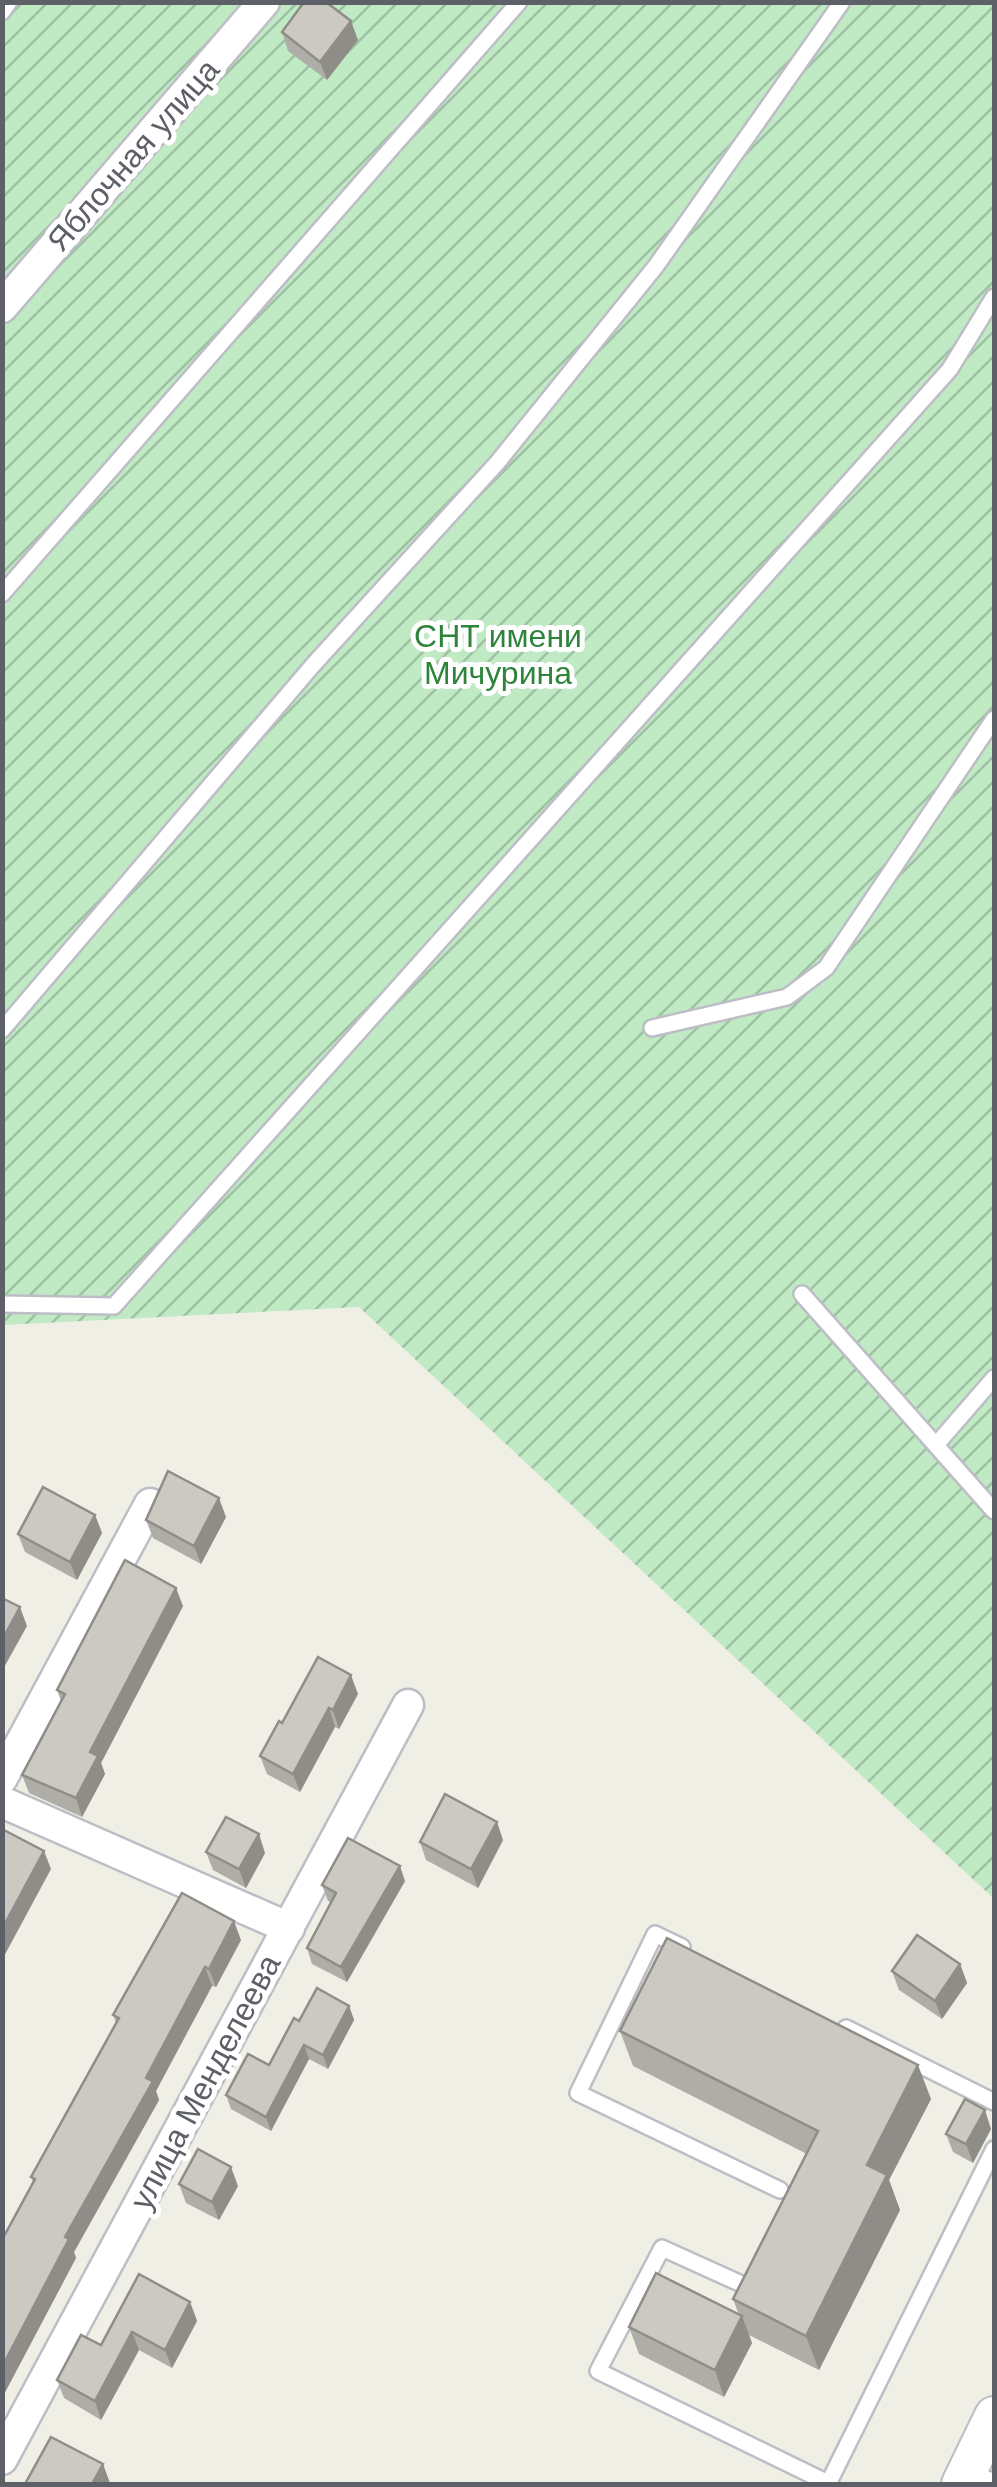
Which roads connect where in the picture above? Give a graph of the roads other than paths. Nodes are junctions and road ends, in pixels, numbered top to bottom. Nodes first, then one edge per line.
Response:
1 (9, 2) edge
2 (264, 2) edge
3 (518, 2) edge
4 (842, 2) edge
5 (2, 12) edge
6 (994, 297) edge
7 (2, 307) edge
8 (2, 594) edge
9 (994, 719) edge
10 (652, 1028) dead end
11 (2, 1030) edge
12 (802, 1294) dead end
13 (2, 1304) edge
14 (994, 1378) edge
15 (936, 1446) junction
16 (150, 1504) edge
17 (994, 1511) edge
18 (408, 1706) dead end
19 (2, 1778) edge
20 (2, 1802) edge
21 (289, 1928) junction
22 (691, 1952) edge
23 (834, 2022) edge
24 (994, 2102) edge
25 (994, 2148) edge
26 (780, 2190) dead end
27 (746, 2286) edge
28 (994, 2416) edge
29 (2, 2459) edge
30 (974, 2479) edge
31 (829, 2484) edge

1 - 5 lane
2 - 7 street, Яблочная улица
3 - 8 lane
4 - 11 lane
6 - 13 lane
9 - 10 lane
12 - 15 lane
14 - 15 lane
15 - 17 lane
16 - 19 street
18 - 21 street, улица Менделеева
20 - 21 street
21 - 29 street, улица Менделеева
22 - 26 lane
23 - 24 lane
25 - 31 lane
27 - 31 lane
28 - 30 street

